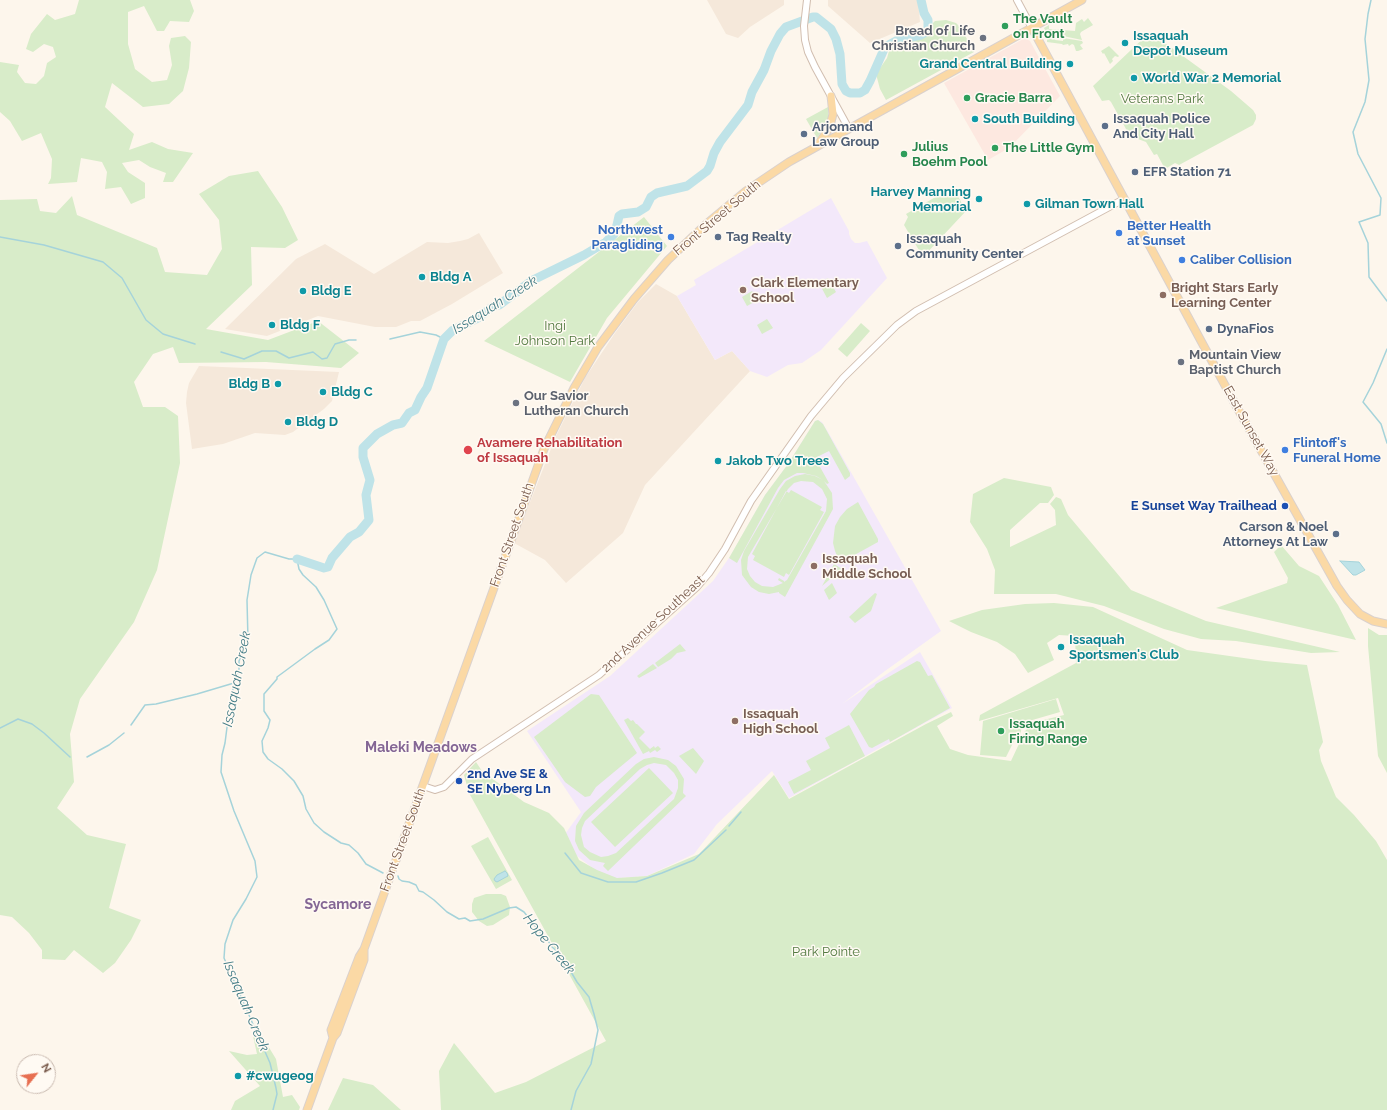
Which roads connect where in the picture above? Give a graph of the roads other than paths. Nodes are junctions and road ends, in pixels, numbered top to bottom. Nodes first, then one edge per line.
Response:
1 (807, 0) edge
2 (1016, 0) edge
3 (1082, 0) edge
4 (1032, 28) junction
5 (831, 96) junction
6 (849, 130) junction
7 (816, 148) junction
8 (1124, 199) junction
9 (1387, 624) edge
10 (423, 786) junction
11 (307, 1110) edge

1 - 5 street
2 - 4 street
3 - 4 main road, Front Street South
4 - 6 main road, Front Street South
4 - 8 main road, East Sunset Way
5 - 6 street
5 - 7 main road
6 - 7 main road, Front Street South
7 - 10 main road, Front Street South
8 - 9 main road, East Sunset Way
8 - 10 street, 2nd Avenue Southeast
10 - 11 main road, Front Street South

